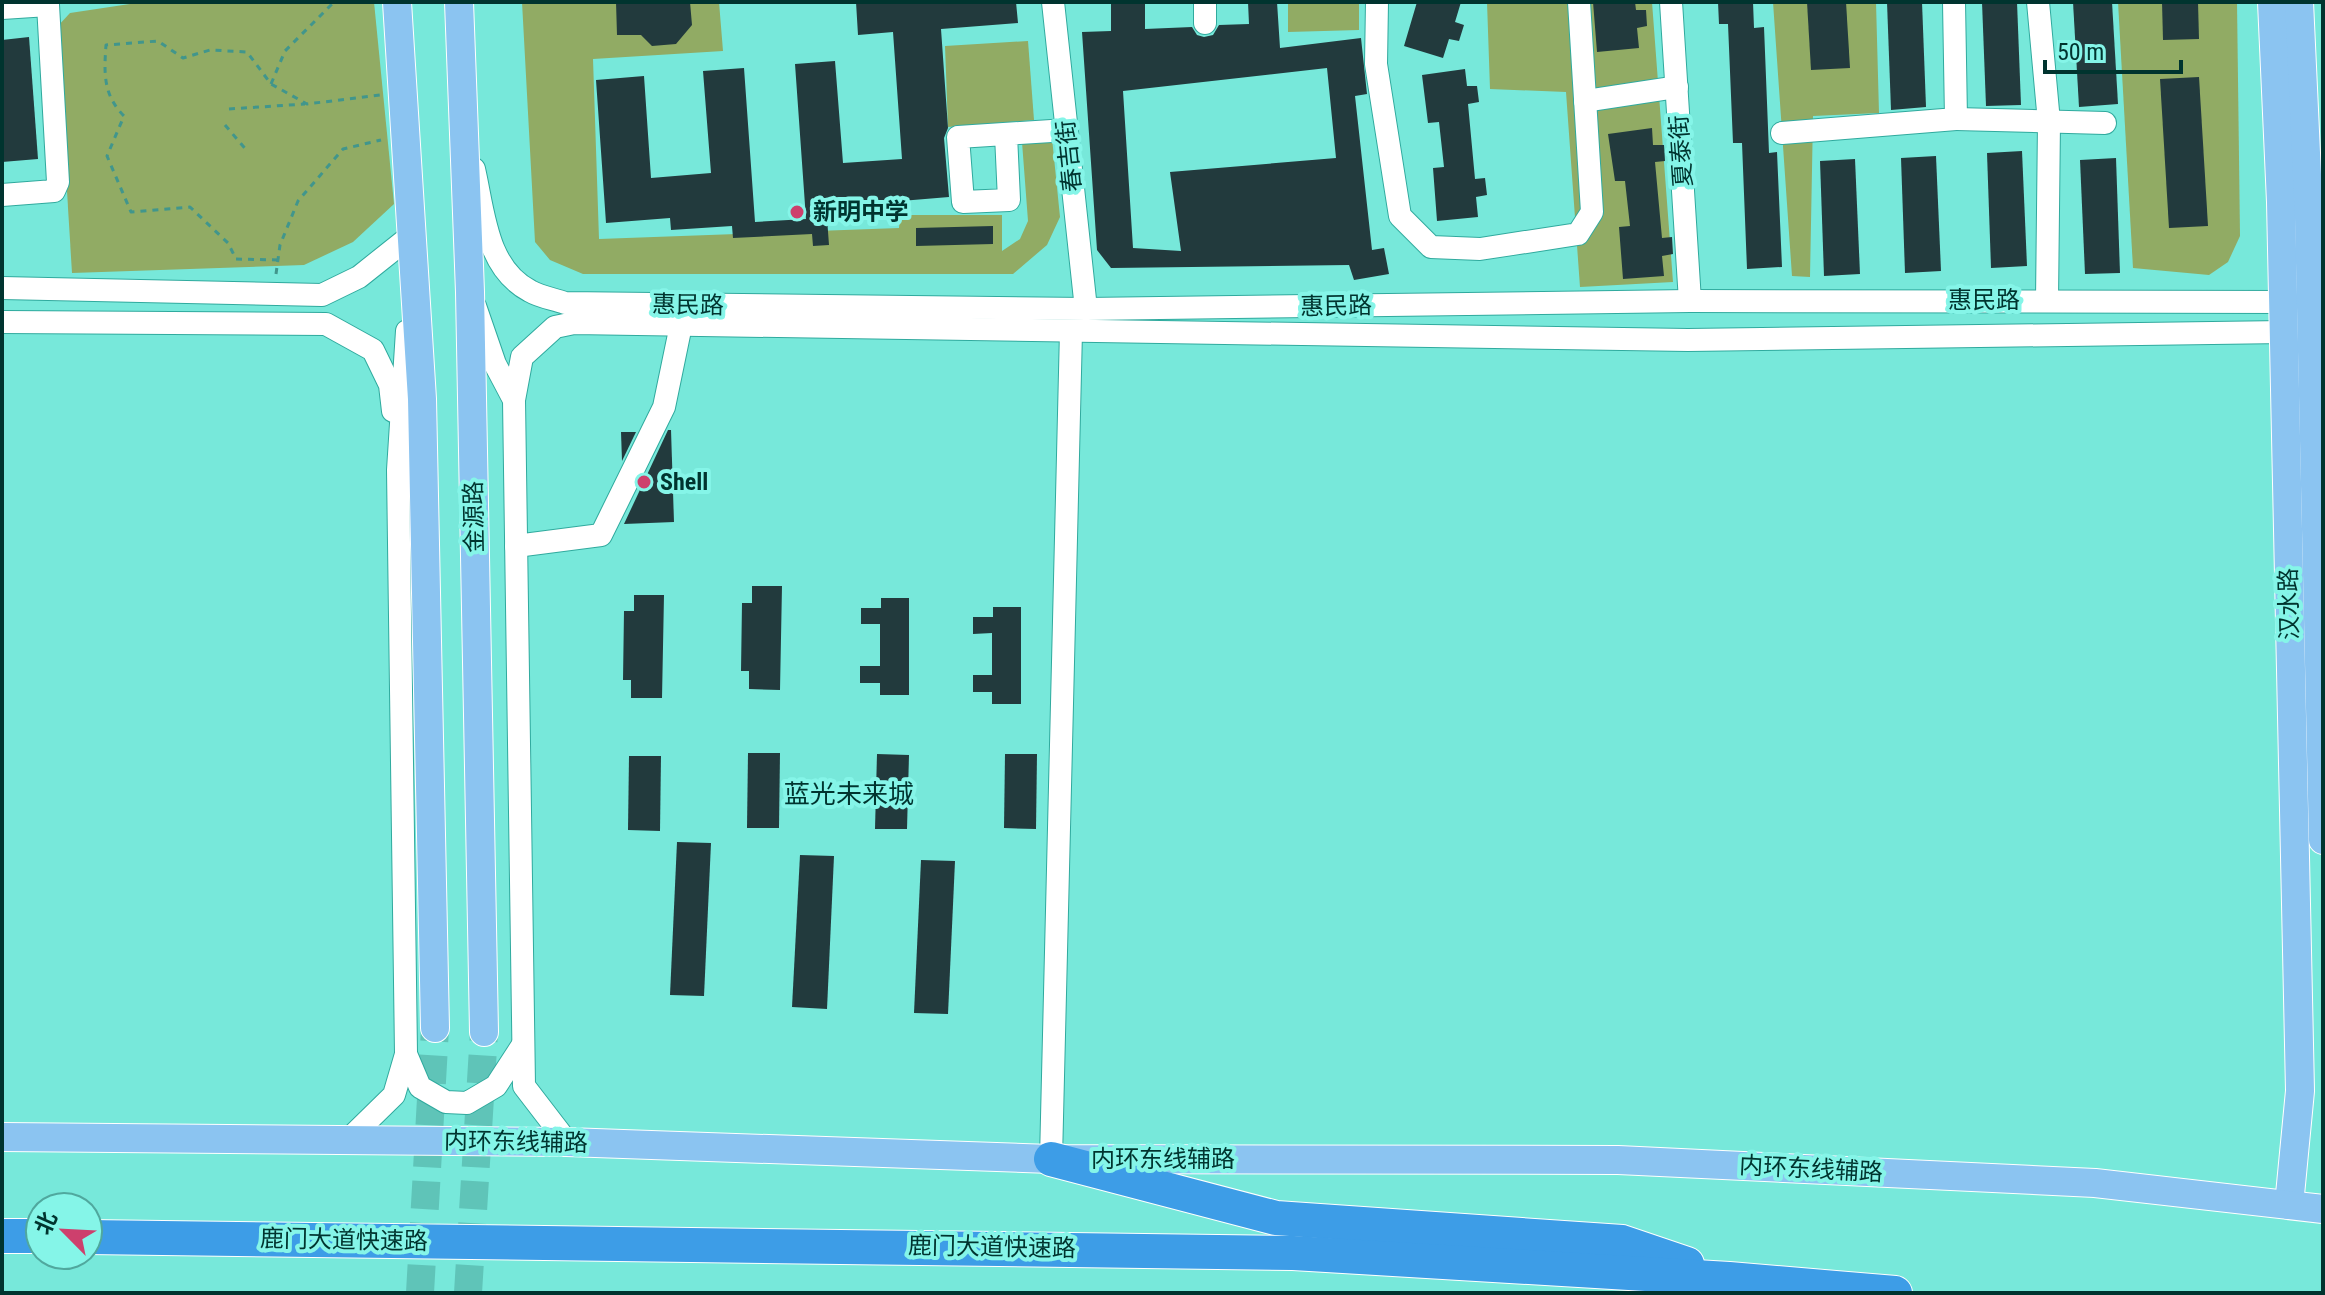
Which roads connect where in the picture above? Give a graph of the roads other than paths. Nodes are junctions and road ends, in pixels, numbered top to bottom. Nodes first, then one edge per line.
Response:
1 (397, 2) edge
2 (459, 2) edge
3 (1053, 2) edge
4 (1377, 2) edge
5 (1579, 2) edge
6 (1671, 2) edge
7 (1954, 2) edge
8 (2038, 2) edge
9 (2272, 2) edge
10 (2299, 2) edge
11 (48, 4) edge
12 (2, 8) edge
13 (1677, 87) junction
14 (1585, 101) junction
15 (1956, 119) junction
16 (2049, 122) junction
17 (2105, 123) dead end
18 (466, 130) junction
19 (1067, 130) junction
20 (1782, 133) dead end
21 (1006, 135) dead end
22 (2, 195) edge
23 (413, 234) junction
24 (2, 288) edge
25 (470, 292) junction
26 (2047, 300) junction
27 (1690, 301) junction
28 (2305, 302) edge
29 (1086, 309) junction
30 (2, 322) edge
31 (681, 325) junction
32 (1071, 331) junction
33 (2306, 335) edge
34 (514, 400) junction
35 (399, 457) junction
36 (516, 546) junction
37 (2323, 840) edge
38 (435, 1028) tunnel mouth
39 (484, 1032) tunnel mouth
40 (522, 1046) junction
41 (406, 1054) junction
42 (2, 1137) edge
43 (348, 1140) junction
44 (567, 1142) junction
45 (1051, 1159) junction
46 (2289, 1205) junction
47 (2323, 1209) edge
48 (2, 1236) edge
49 (24, 1236) edge
50 (104, 1237) edge
51 (1729, 1279) junction
52 (1895, 1293) edge

1 - 23 main road, 金源路
2 - 18 main road, 金源路
3 - 19 street, 春吉街
4 - 14 street
5 - 14 street
6 - 13 street, 夏泰街
7 - 15 street
8 - 16 street
9 - 28 main road, 汉水路
10 - 28 main road, 汉水路
11 - 12 street
11 - 22 street
13 - 14 street
13 - 27 street, 夏泰街
15 - 16 street
15 - 20 street
16 - 17 street
16 - 26 street
18 - 25 main road, 金源路
18 - 29 street, 惠民路
19 - 21 street
19 - 29 street, 春吉街
23 - 24 street
23 - 35 street
23 - 38 main road, 金源路
25 - 34 street
25 - 39 main road, 金源路
26 - 27 street, 惠民路
26 - 28 street, 惠民路
27 - 29 street, 惠民路
28 - 33 main road, 汉水路
30 - 35 street
31 - 32 street, 惠民路
31 - 34 street, 惠民路
31 - 36 street
32 - 33 street, 惠民路
32 - 45 street
33 - 37 main road, 汉水路
33 - 46 main road, 汉水路
34 - 36 street, 惠民路
35 - 41 street
36 - 40 street, 惠民路
40 - 41 street
40 - 44 street, 惠民路
41 - 43 street
42 - 43 main road, 内环东线辅路
43 - 44 main road, 内环东线辅路
44 - 45 main road, 内环东线辅路
45 - 46 main road, 内环东线辅路
45 - 51 highway
46 - 47 main road, 内环东线辅路
48 - 49 highway
50 - 51 highway, 鹿门大道快速路
51 - 52 highway, 鹿门大道快速路

